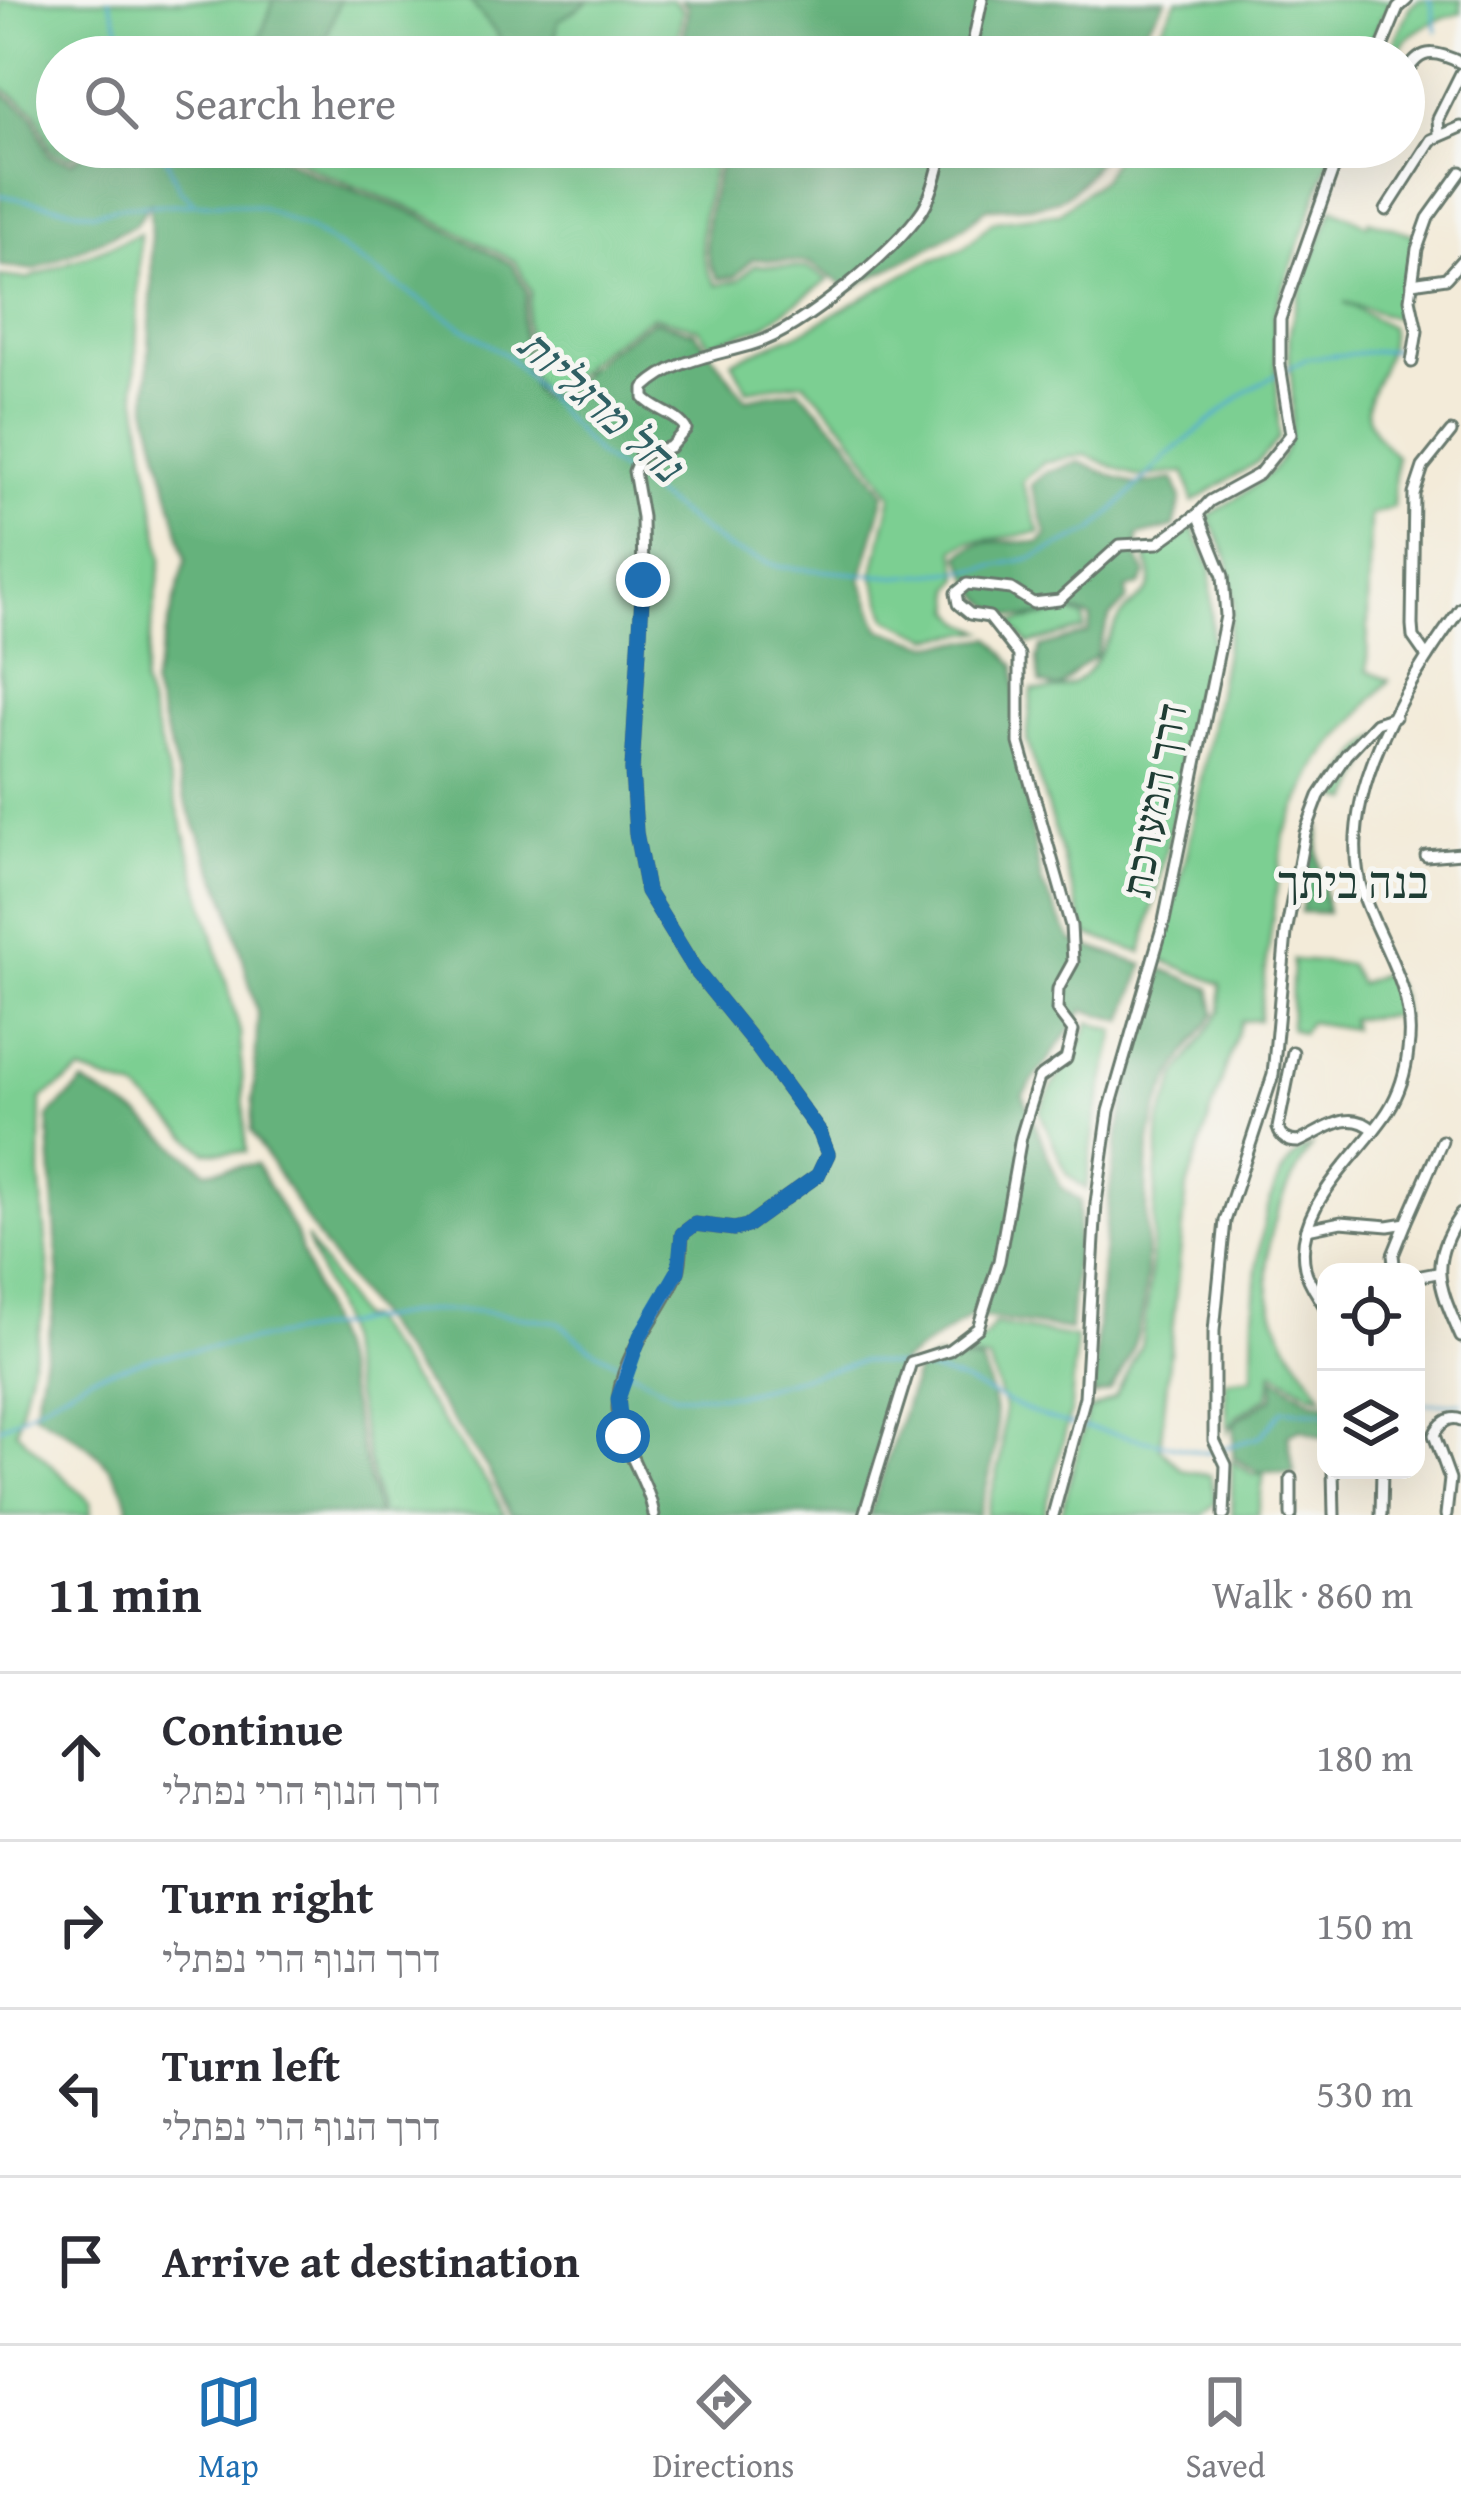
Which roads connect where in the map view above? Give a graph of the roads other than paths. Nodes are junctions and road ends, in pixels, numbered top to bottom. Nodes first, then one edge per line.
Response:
1 (982, 0) edge
2 (1406, 0) edge
3 (974, 36) edge
4 (1387, 36) edge
5 (1425, 52) edge
6 (1461, 63) edge
7 (1461, 73) edge
8 (1461, 127) edge
9 (1439, 134) junction
10 (1425, 148) edge
11 (937, 168) edge
12 (1334, 168) edge
13 (1413, 168) edge
14 (1461, 172) edge
15 (1387, 210) dead end
16 (1461, 261) edge
17 (1412, 283) junction
18 (1412, 362) dead end
19 (1451, 433) dead end
20 (1198, 514) junction
21 (1461, 608) edge
22 (1449, 625) junction
23 (1461, 636) edge
24 (1427, 657) junction
25 (1395, 717) junction
26 (1461, 853) edge
27 (1426, 856) dead end
28 (1293, 1052) dead end
29 (1374, 1130) junction
30 (1442, 1141) dead end
31 (1461, 1214) edge
32 (1406, 1223) junction
33 (1307, 1229) junction
34 (1392, 1263) edge
35 (1437, 1273) junction
36 (1425, 1275) edge
37 (1317, 1291) edge
38 (1461, 1337) edge
39 (1461, 1420) edge
40 (1291, 1478) dead end
41 (1333, 1479) edge
42 (1382, 1479) edge
43 (654, 1515) edge
44 (864, 1515) edge
45 (1052, 1515) edge
46 (1224, 1515) edge
47 (1292, 1515) edge
48 (1334, 1515) edge
49 (1381, 1515) edge
50 (1446, 1515) edge

1 - 3 street
2 - 4 street
5 - 6 street
7 - 9 street
8 - 9 street
9 - 10 street
11 - 43 street
12 - 20 street
13 - 15 street
14 - 17 street
16 - 17 street
17 - 18 street
19 - 24 street
20 - 44 street
20 - 45 street, דרך המערכת
21 - 22 street
22 - 23 street
22 - 24 street
24 - 25 street
25 - 29 street
25 - 46 street
26 - 27 street
28 - 29 street
29 - 33 street
30 - 32 street
31 - 35 street
32 - 33 street
32 - 34 street
33 - 37 street
35 - 36 street
35 - 38 street
39 - 50 street
40 - 47 street
41 - 48 street
42 - 49 street

